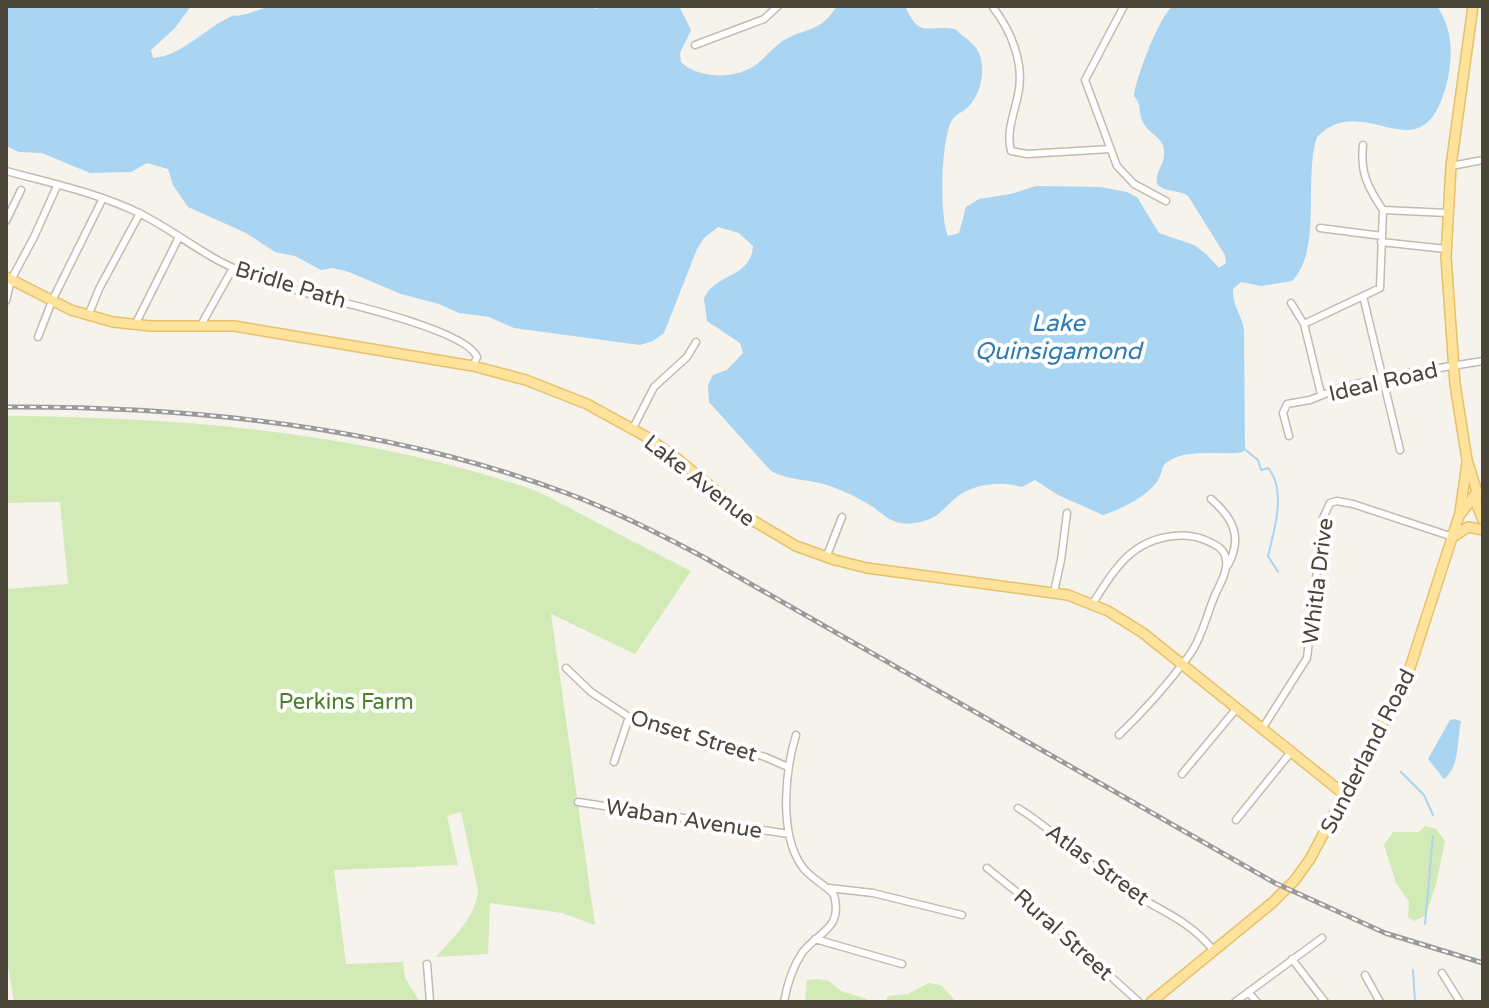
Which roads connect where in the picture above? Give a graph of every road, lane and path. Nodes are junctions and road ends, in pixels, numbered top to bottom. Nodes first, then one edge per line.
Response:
1 (778, 6) edge
2 (992, 6) edge
3 (1124, 6) edge
4 (1473, 6) edge
5 (695, 45) dead end
6 (1363, 145) dead end
7 (1110, 149) junction
8 (1483, 160) edge
9 (1451, 166) junction
10 (6, 171) edge
11 (57, 186) junction
12 (21, 190) dead end
13 (103, 198) junction
14 (1166, 201) dead end
15 (1383, 210) junction
16 (140, 213) junction
17 (1448, 213) junction
18 (6, 221) edge
19 (1320, 228) dead end
20 (179, 237) junction
21 (1382, 239) junction
22 (1446, 249) junction
23 (233, 268) junction
24 (8, 279) edge
25 (1363, 296) junction
26 (6, 301) edge
27 (52, 301) junction
28 (1291, 303) dead end
29 (88, 316) junction
30 (1304, 324) junction
31 (135, 325) junction
32 (201, 325) junction
33 (38, 337) dead end
34 (696, 342) dead end
35 (1483, 361) edge
36 (1452, 365) junction
37 (473, 366) junction
38 (1383, 378) junction
39 (1321, 394) junction
40 (633, 428) junction
41 (1289, 436) dead end
42 (1400, 450) dead end
43 (1467, 460) junction
44 (1480, 495) edge
45 (1211, 499) dead end
46 (1067, 513) dead end
47 (1459, 516) junction
48 (842, 517) dead end
49 (1483, 520) edge
50 (1483, 530) edge
51 (1453, 537) junction
52 (826, 558) junction
53 (1225, 571) junction
54 (1054, 592) junction
55 (1093, 603) junction
56 (1181, 663) junction
57 (566, 668) dead end
58 (1237, 708) junction
59 (629, 717) junction
60 (1262, 729) junction
61 (796, 735) dead end
62 (1119, 735) dead end
63 (1291, 752) junction
64 (614, 762) dead end
65 (788, 767) junction
66 (1182, 774) dead end
67 (1345, 795) junction
68 (578, 802) dead end
69 (1018, 808) dead end
70 (1236, 820) dead end
71 (789, 834) junction
72 (987, 868) dead end
73 (827, 888) junction
74 (962, 915) dead end
75 (1322, 938) dead end
76 (815, 939) junction
77 (1213, 950) junction
78 (1292, 959) junction
79 (427, 964) dead end
80 (902, 964) dead end
81 (1442, 973) dead end
82 (1365, 975) dead end
83 (1248, 992) junction
84 (430, 1002) edge
85 (784, 1002) edge
86 (1139, 1002) edge
87 (1151, 1002) edge
88 (1235, 1002) edge
89 (1257, 1002) edge
90 (1325, 1002) edge
91 (1380, 1002) edge
92 (1460, 1002) edge

1 - 5 street
2 - 7 street
3 - 7 street
4 - 9 main road
6 - 15 street
7 - 14 street
8 - 9 street
9 - 17 main road
10 - 11 street, Bridle Path
11 - 13 street, Bridle Path
11 - 24 street
12 - 18 street
13 - 16 street, Bridle Path
13 - 27 street
15 - 17 street
15 - 21 street
16 - 20 street, Bridle Path
16 - 29 street
17 - 22 main road
19 - 21 street
20 - 23 street, Bridle Path
20 - 31 street
21 - 22 street
21 - 25 street
22 - 36 main road
23 - 32 street
23 - 37 street, Bridle Path
24 - 26 street
24 - 27 main road, Lake Avenue
25 - 30 street
25 - 38 street
27 - 29 main road, Lake Avenue
27 - 33 street
28 - 30 street
29 - 31 main road, Lake Avenue
30 - 39 street
31 - 32 main road, Lake Avenue
32 - 37 main road, Lake Avenue
34 - 40 street
35 - 36 street, Ideal Road
36 - 38 street, Ideal Road
36 - 43 main road
37 - 40 main road, Lake Avenue
38 - 39 street, Ideal Road
38 - 42 street
39 - 41 street, Ideal Road
40 - 52 main road, Lake Avenue
43 - 44 main road
43 - 47 main road
44 - 47 main road, Sunderland Road
44 - 49 main road
45 - 53 street
46 - 54 street
47 - 51 main road, Sunderland Road
48 - 52 street
50 - 51 main road
51 - 60 street, Whitla Drive
51 - 67 main road, Sunderland Road
52 - 54 main road, Lake Avenue
53 - 55 street
53 - 56 street
54 - 55 main road, Lake Avenue
55 - 56 main road, Lake Avenue
56 - 58 main road, Lake Avenue
56 - 62 street
57 - 59 street, Onset Street
58 - 60 main road, Lake Avenue
58 - 66 street
59 - 64 street
59 - 65 street, Onset Street
60 - 63 main road, Lake Avenue
61 - 65 street
63 - 67 main road, Lake Avenue
63 - 70 street
65 - 71 street
67 - 77 main road, Sunderland Road
68 - 71 street, Waban Avenue
69 - 77 street, Atlas Street
71 - 73 street
72 - 86 street, Rural Street
73 - 74 street
73 - 76 street
75 - 78 street
76 - 80 street
76 - 85 street
77 - 87 main road, Sunderland Road
78 - 83 street
78 - 90 street
79 - 84 street
81 - 92 street
82 - 91 street
83 - 88 street
83 - 89 street

